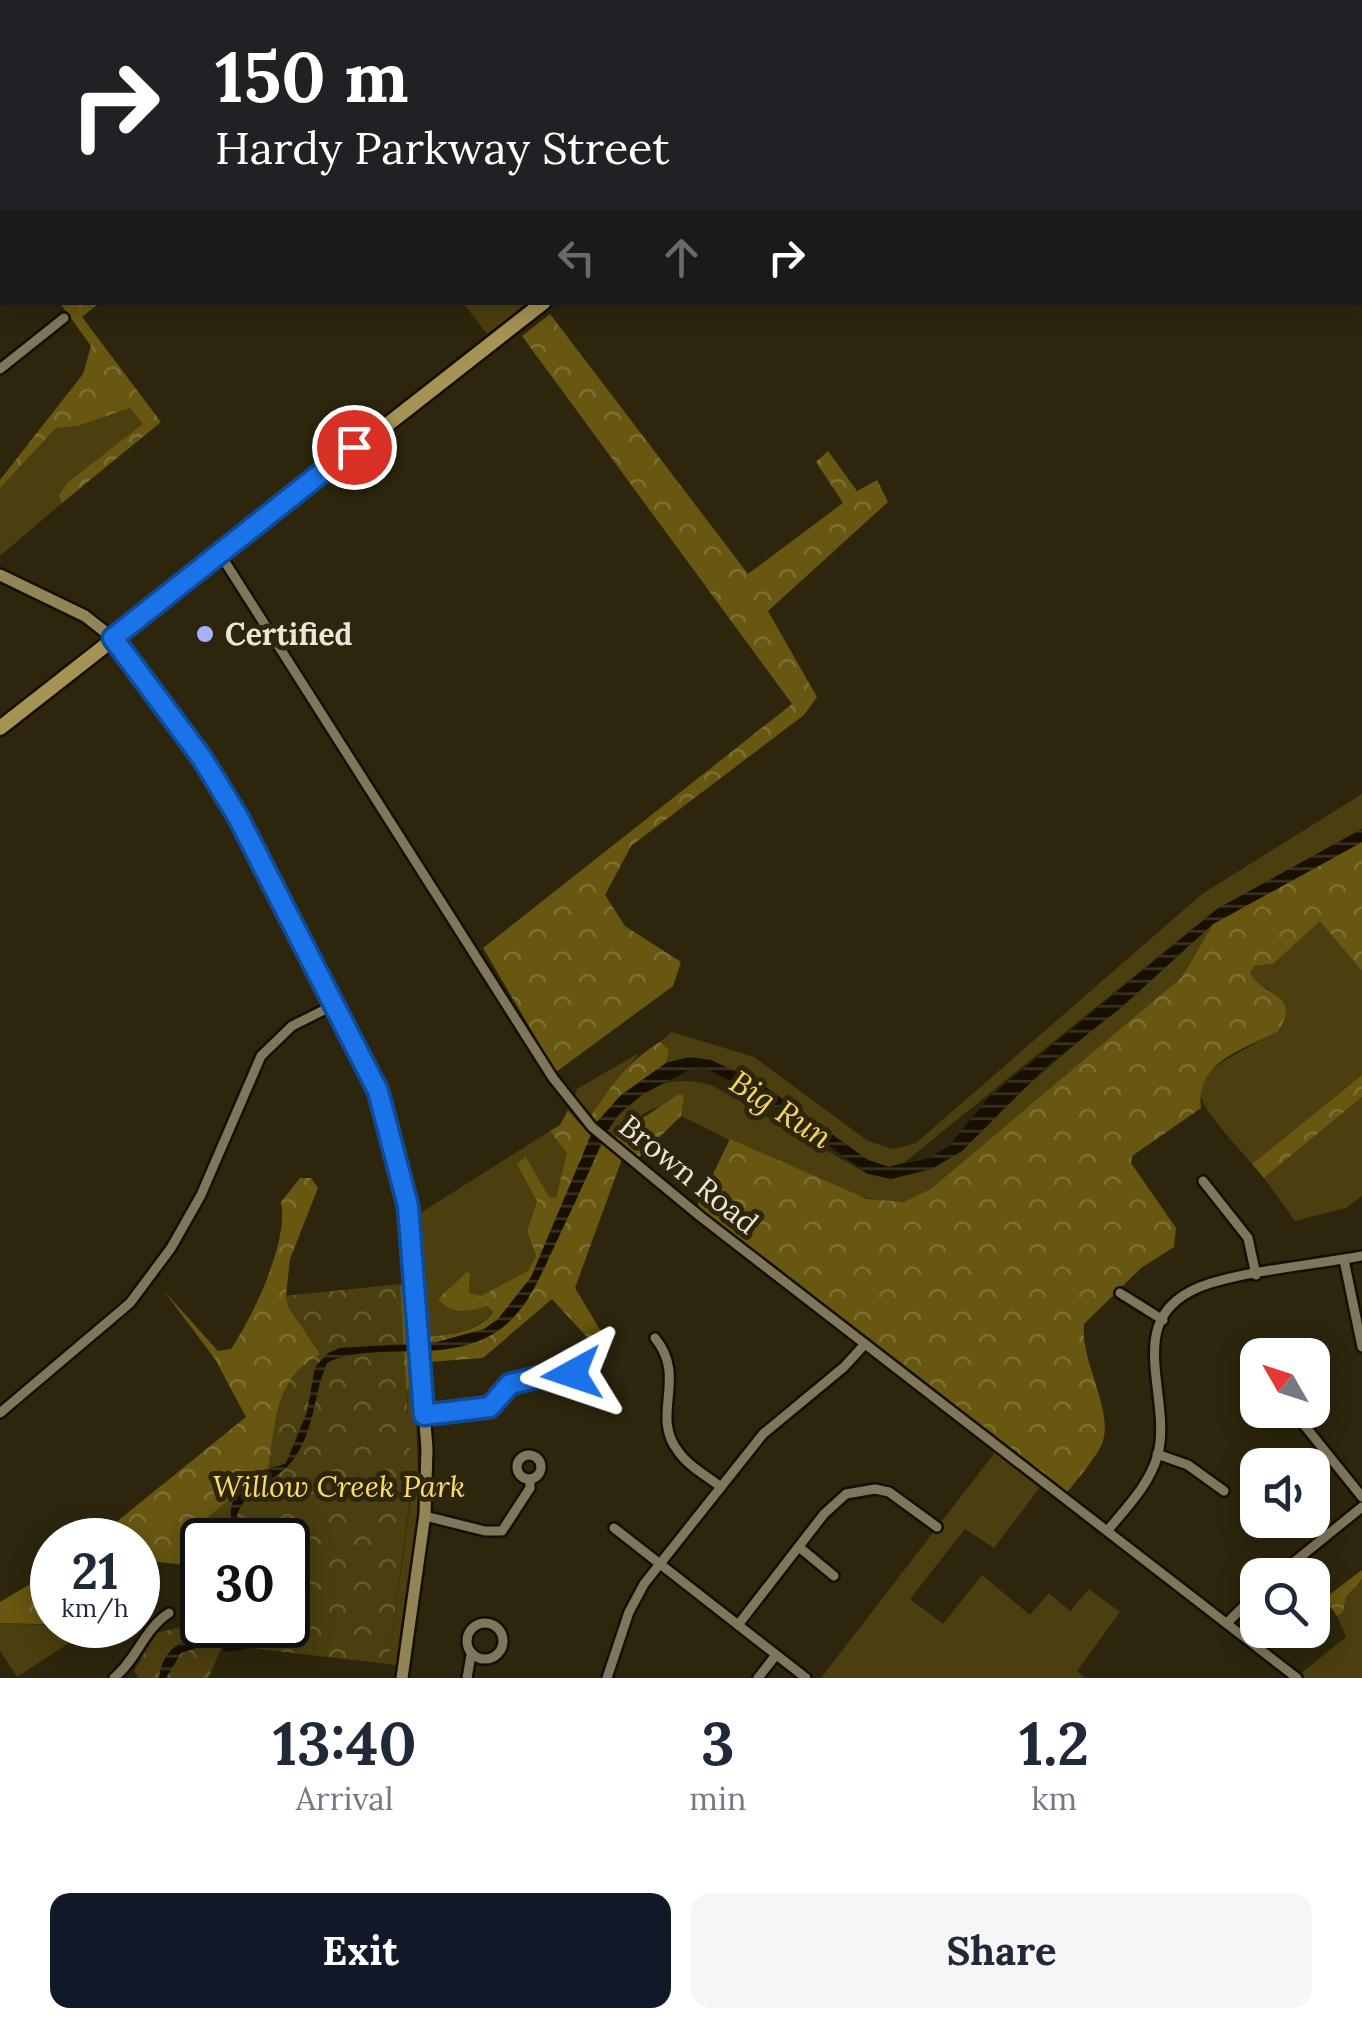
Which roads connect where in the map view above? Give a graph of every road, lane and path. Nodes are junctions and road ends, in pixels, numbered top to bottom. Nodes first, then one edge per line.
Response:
1 (540, 305) edge
2 (64, 318) dead end
3 (0, 370) edge
4 (220, 554) junction
5 (0, 575) edge
6 (113, 638) junction
7 (0, 728) edge
8 (336, 1004) junction
9 (1203, 1181) dead end
10 (1362, 1256) edge
11 (1344, 1260) junction
12 (1256, 1274) junction
13 (1120, 1294) dead end
14 (1163, 1320) junction
15 (656, 1338) dead end
16 (865, 1344) junction
17 (1362, 1348) edge
18 (551, 1374) dead end
19 (0, 1413) edge
20 (424, 1415) junction
21 (1306, 1428) edge
22 (1158, 1454) junction
23 (530, 1479) dead end
24 (721, 1487) junction
25 (1224, 1491) dead end
26 (1362, 1497) edge
27 (1362, 1508) edge
28 (425, 1516) junction
29 (937, 1526) dead end
30 (614, 1528) dead end
31 (1108, 1530) junction
32 (798, 1547) junction
33 (1299, 1558) edge
34 (660, 1564) junction
35 (834, 1576) dead end
36 (1240, 1610) edge
37 (169, 1613) dead end
38 (1228, 1622) junction
39 (738, 1625) junction
40 (471, 1655) junction
41 (776, 1655) junction
42 (114, 1678) edge
43 (402, 1678) edge
44 (467, 1678) edge
45 (607, 1678) edge
46 (758, 1678) edge
47 (806, 1678) edge
48 (1297, 1678) edge

1 - 4 main road
2 - 3 street
4 - 6 main road
4 - 16 street, Brown Road
5 - 6 main road
6 - 7 main road
6 - 8 main road
8 - 19 street
8 - 20 main road
9 - 12 street
10 - 11 street
11 - 12 street
11 - 17 street
12 - 14 street
13 - 14 street
14 - 22 street
15 - 24 street
16 - 24 street
16 - 31 street, Brown Road
18 - 20 street
20 - 28 main road
21 - 26 street
22 - 25 street
22 - 31 street
23 - 28 street
24 - 34 street
27 - 33 street
28 - 43 main road
29 - 32 street
30 - 34 street
31 - 38 street, Brown Road
32 - 35 street
32 - 39 street
34 - 39 street
34 - 45 street
36 - 38 street
37 - 42 street
38 - 48 street, Brown Road
39 - 41 street
40 - 40 street
40 - 44 street
41 - 46 street
41 - 47 street

